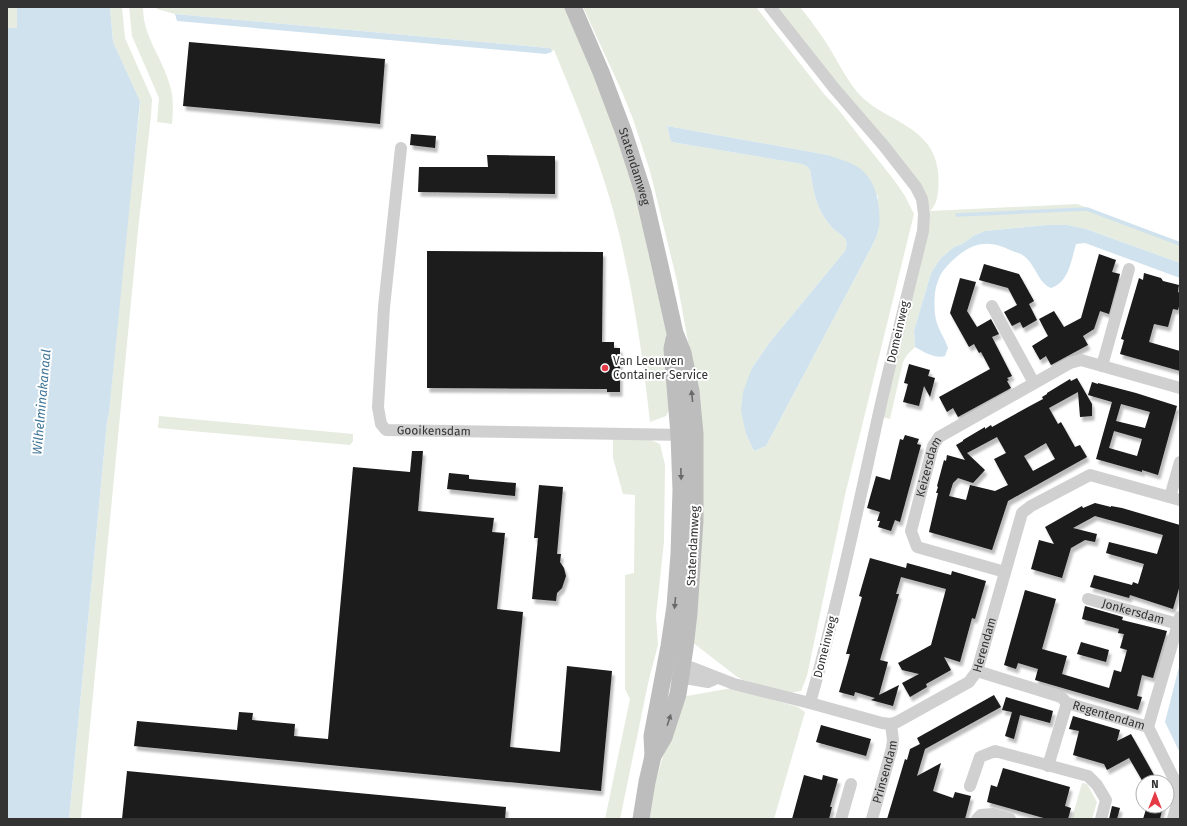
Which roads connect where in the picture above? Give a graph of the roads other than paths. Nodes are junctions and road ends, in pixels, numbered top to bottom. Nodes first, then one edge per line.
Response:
1 (572, 7) edge
2 (770, 7) edge
3 (401, 148) dead end
4 (1129, 269) dead end
5 (992, 306) dead end
6 (1102, 366) junction
7 (1034, 383) junction
8 (1180, 388) edge
9 (687, 435) junction
10 (1180, 462) edge
11 (1175, 499) edge
12 (1005, 572) junction
13 (1088, 599) dead end
14 (1179, 620) edge
15 (666, 670) junction
16 (977, 671) junction
17 (681, 673) junction
18 (810, 703) junction
19 (1067, 703) junction
20 (891, 724) junction
21 (1148, 727) junction
22 (654, 756) junction
23 (1048, 766) junction
24 (851, 784) dead end
25 (970, 786) dead end
26 (641, 819) edge
27 (841, 819) edge
28 (872, 819) edge
29 (977, 819) edge
30 (1010, 819) edge
31 (1101, 819) edge
32 (1173, 819) edge

1 - 9 main road, Statendamweg
2 - 18 street, Domeinweg
3 - 9 street, Gooikensdam
4 - 6 street
5 - 7 street
6 - 7 street, Keizersdam
6 - 8 street, Keizersdam
7 - 12 street, Keizersdam
9 -> 15 main road, Statendamweg
9 - 17 main road, Statendamweg
10 - 11 street
11 - 12 street, Herendam
12 - 16 street, Herendam
13 - 14 street, Jonkersdam
14 - 21 street, Jonkersdam
15 - 17 street
15 - 22 main road, Statendamweg
16 - 19 street, Regentendam
16 - 20 street, Herendam
17 - 18 street
22 -> 17 main road, Statendamweg
18 - 20 street
19 - 21 street, Regentendam
19 - 23 street
20 - 28 street, Prinsendam
21 - 32 street, Regentendam
22 - 26 main road, Statendamweg
23 - 25 street
23 - 31 street
24 - 27 street
29 - 30 street

